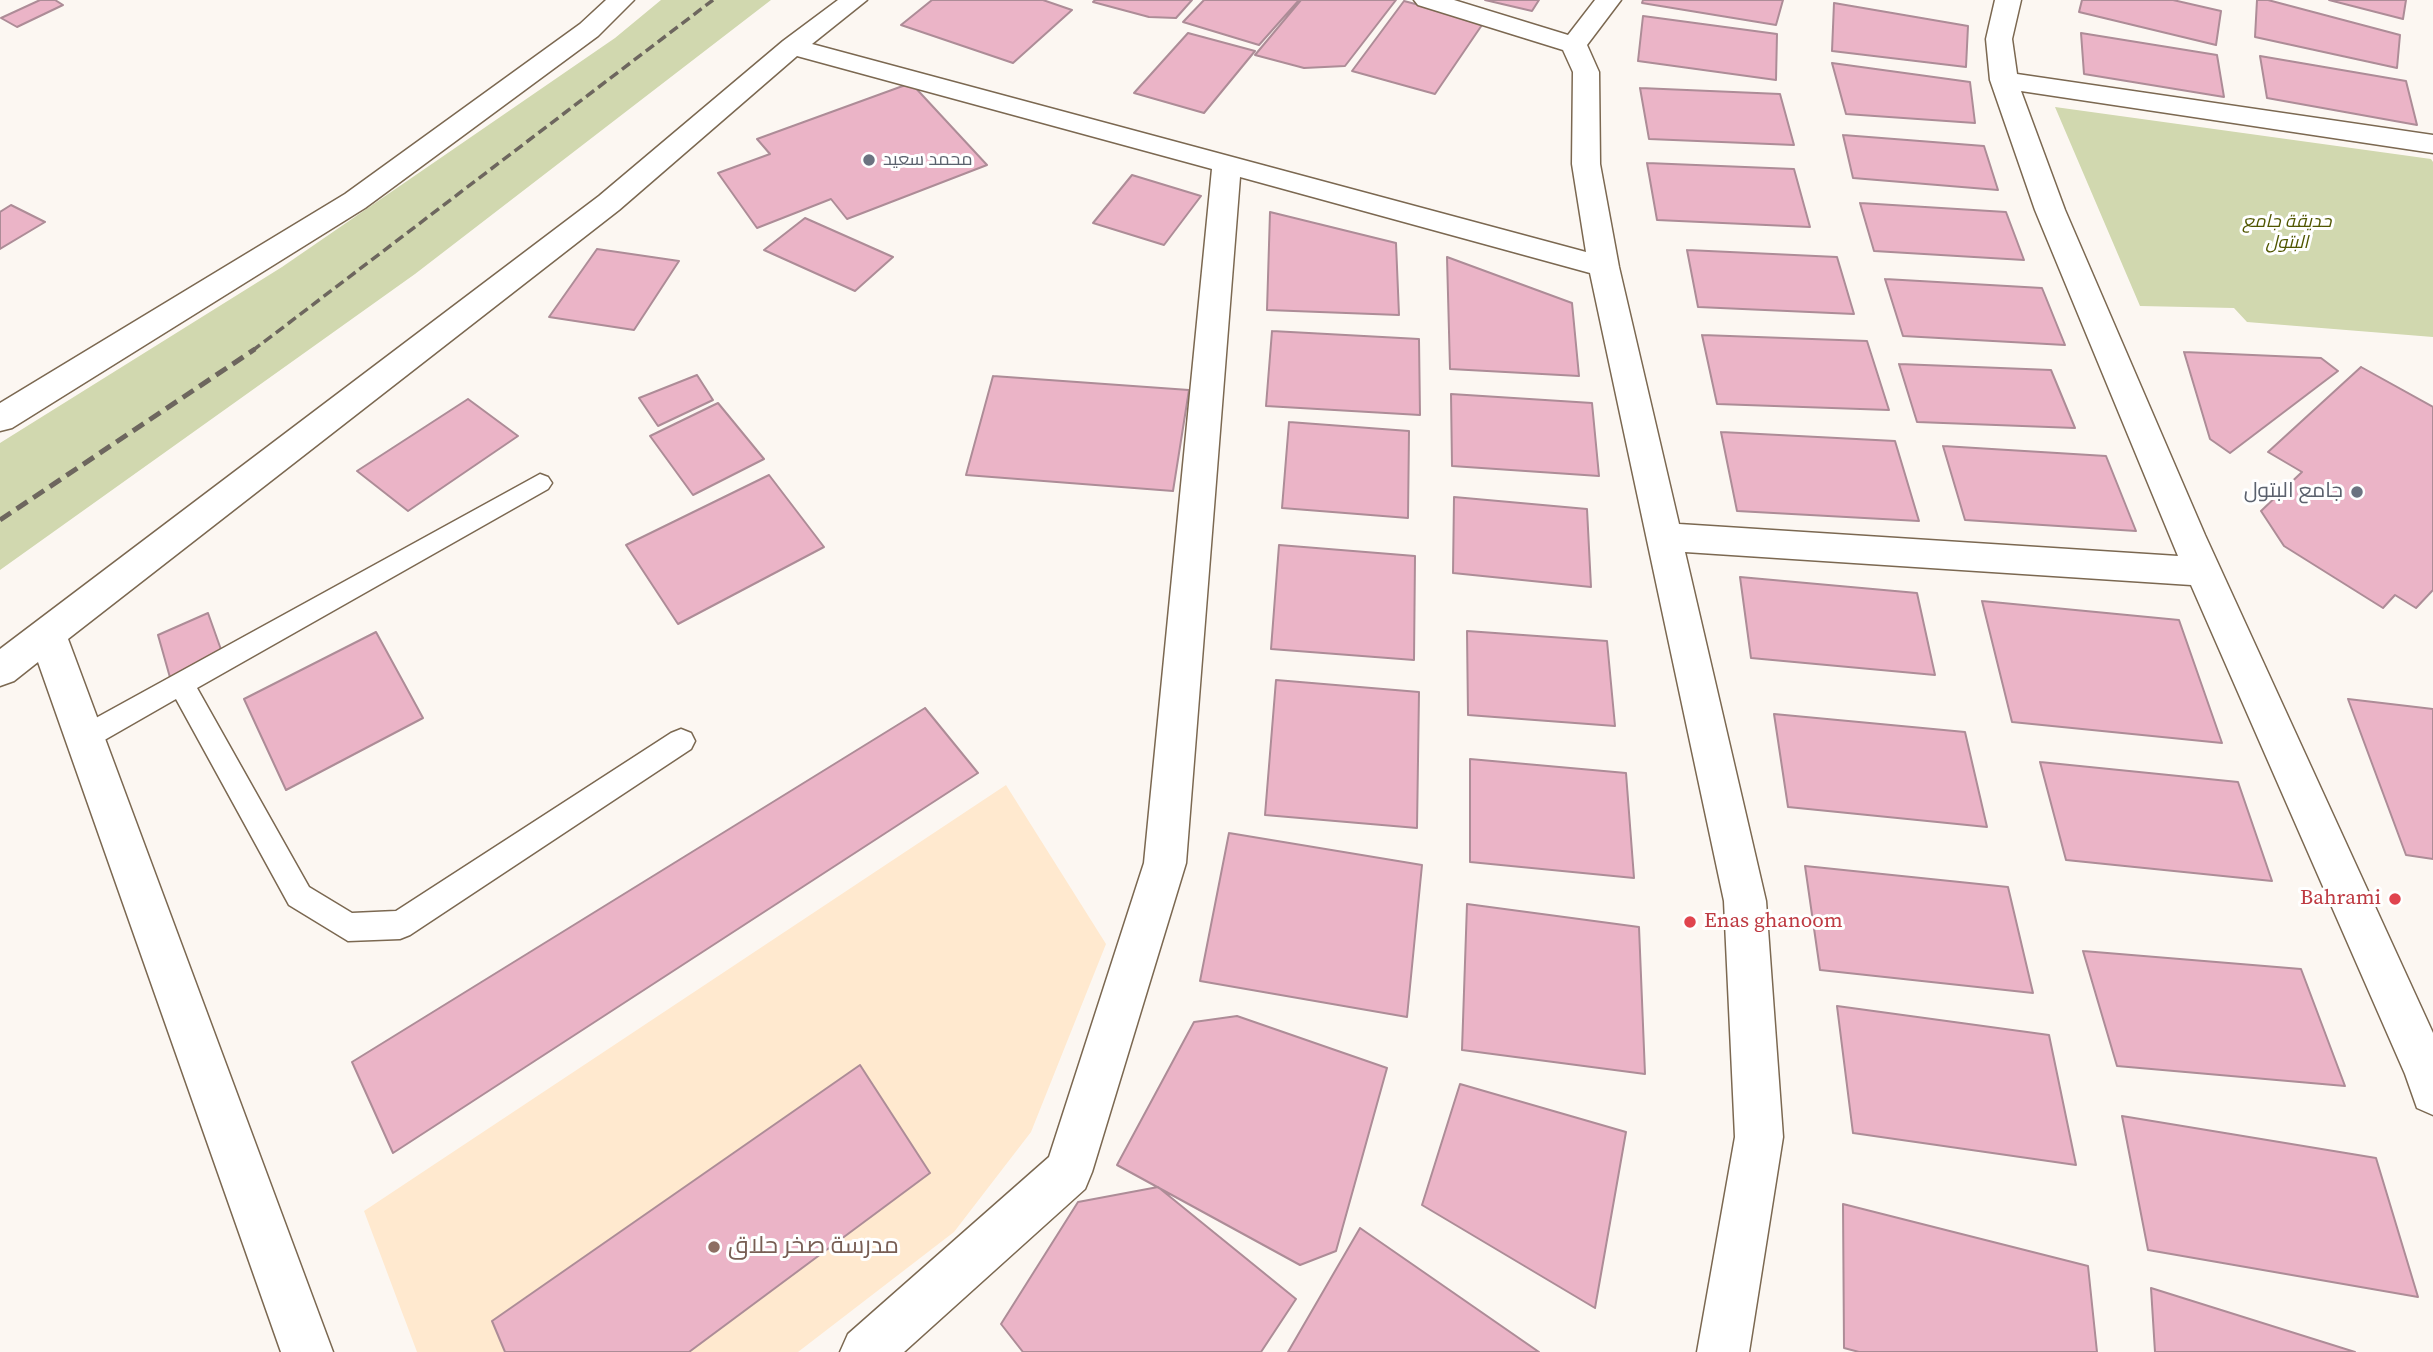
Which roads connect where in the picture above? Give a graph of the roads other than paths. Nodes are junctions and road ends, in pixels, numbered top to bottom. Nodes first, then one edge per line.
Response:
1 (621, 0) edge
2 (854, 0) edge
3 (1427, 0) edge
4 (1608, 0) edge
5 (2008, 0) edge
6 (1574, 45) junction
7 (792, 47) junction
8 (2004, 80) junction
9 (2433, 144) edge
10 (1227, 164) junction
11 (1604, 267) junction
12 (0, 419) edge
13 (540, 483) dead end
14 (1665, 537) junction
15 (2204, 572) junction
16 (47, 634) junction
17 (0, 670) edge
18 (181, 683) junction
19 (84, 738) junction
20 (681, 741) dead end
21 (2433, 1092) edge
22 (307, 1352) edge
23 (866, 1352) edge
24 (1723, 1352) edge

1 - 12 street
2 - 7 street
3 - 6 street
4 - 6 street
5 - 8 street
6 - 11 street
7 - 10 street
7 - 16 street
8 - 9 street
8 - 15 street
10 - 11 street
10 - 23 street
11 - 14 street
13 - 18 lane
14 - 15 street
14 - 24 street
15 - 21 street
16 - 17 street
16 - 19 street
18 - 19 lane
18 - 20 lane
19 - 22 street

